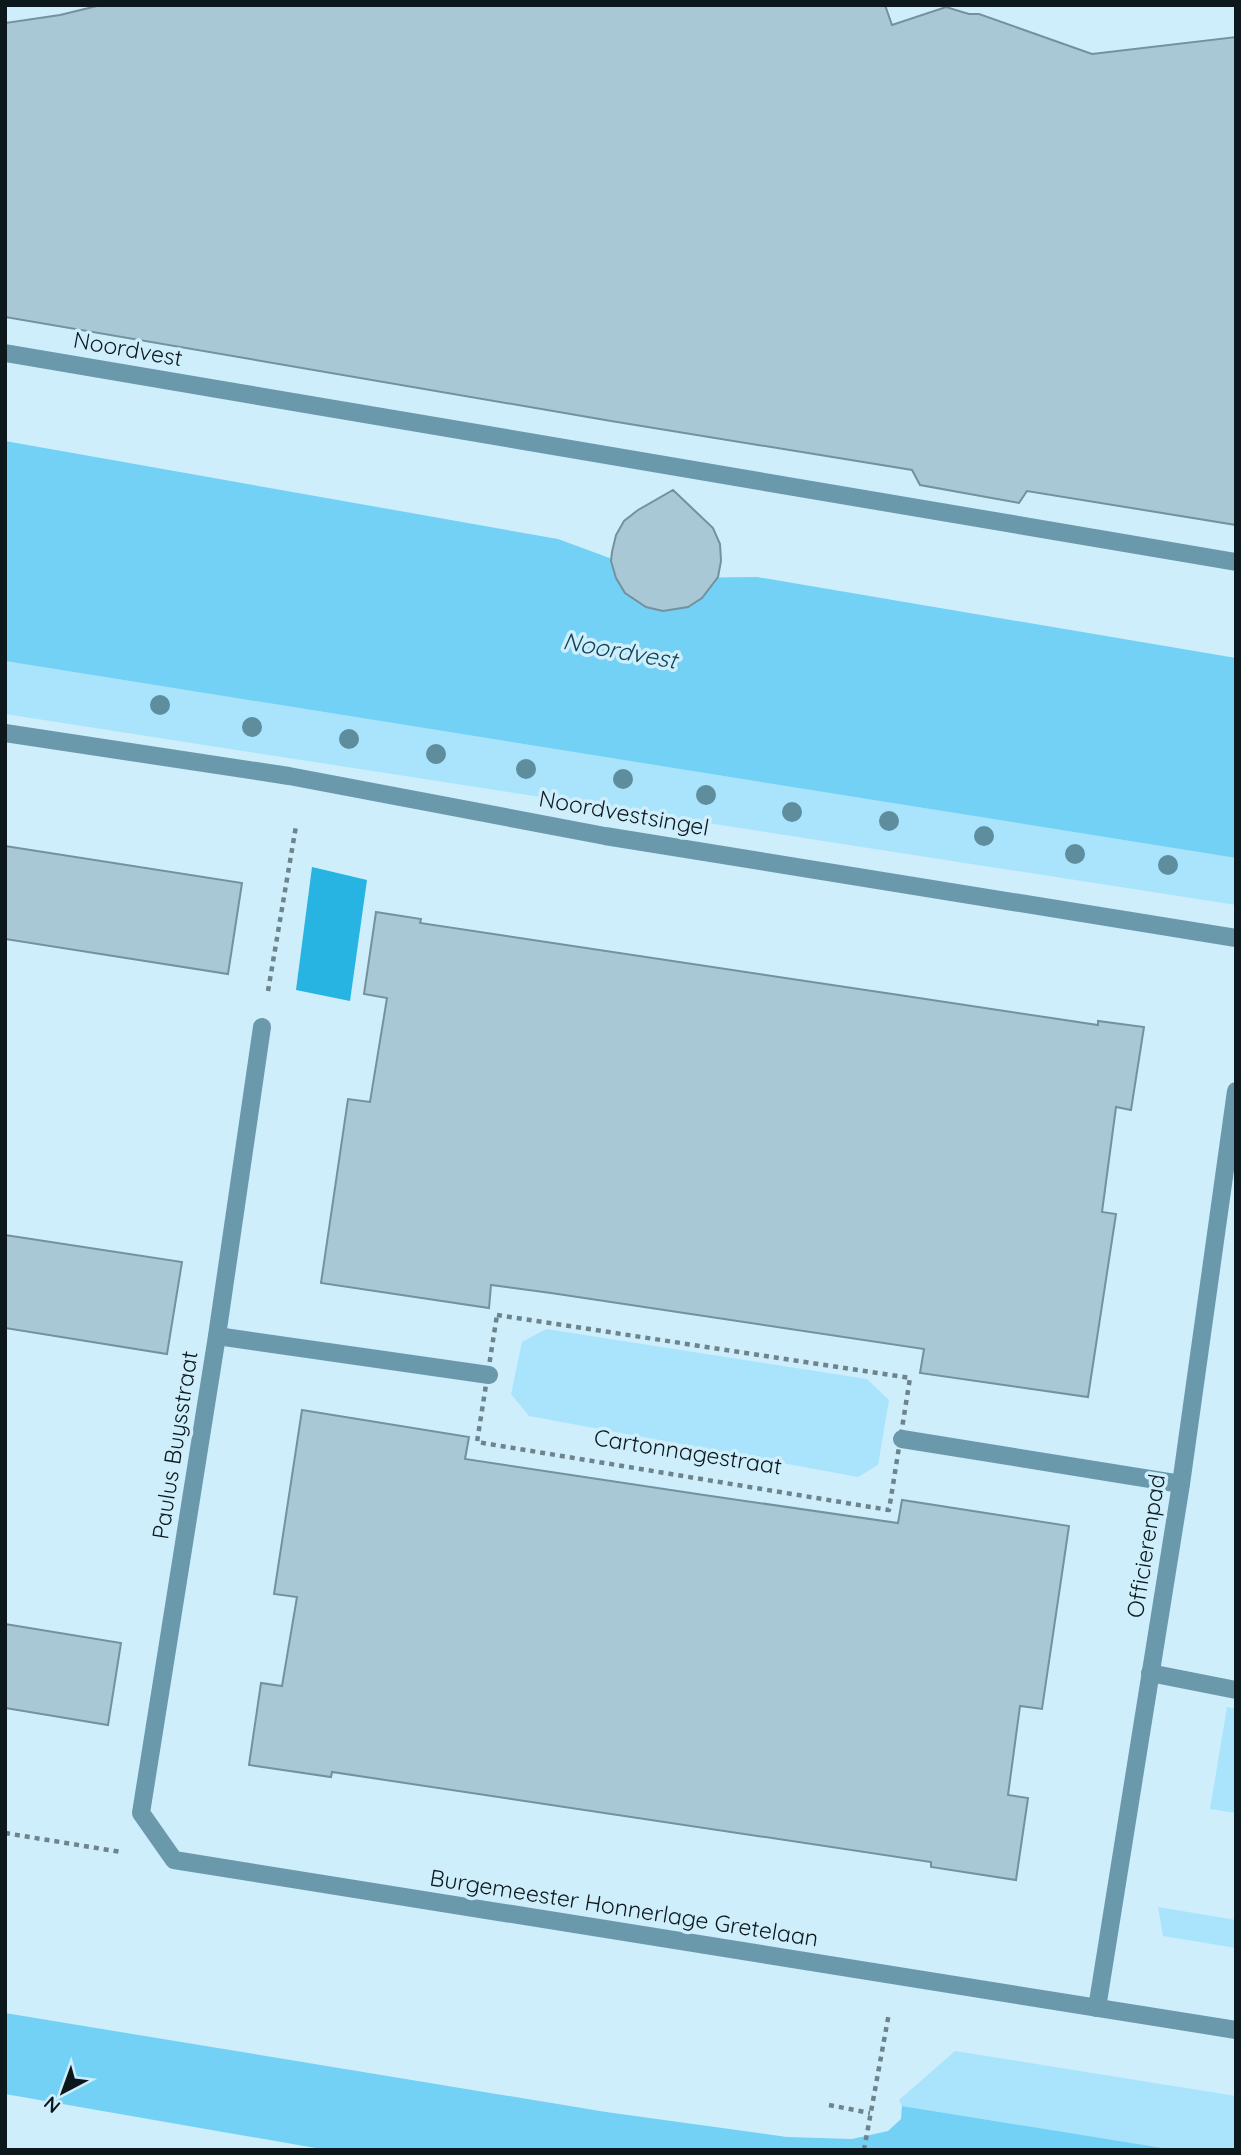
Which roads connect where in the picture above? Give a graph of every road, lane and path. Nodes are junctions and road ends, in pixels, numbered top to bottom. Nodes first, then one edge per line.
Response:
1 (5, 353) edge
2 (1236, 562) edge
3 (5, 733) edge
4 (296, 826) dead end
5 (1236, 938) edge
6 (262, 1027) joint
7 (1236, 1091) edge
8 (218, 1336) junction
9 (489, 1375) junction
10 (902, 1439) junction
11 (1181, 1483) junction
12 (1150, 1673) junction
13 (1236, 1690) edge
14 (5, 1833) edge
15 (174, 1860) junction
16 (896, 1976) junction
17 (1097, 2008) junction
18 (1236, 2030) edge
19 (829, 2105) dead end
20 (870, 2113) junction
21 (864, 2150) edge

1 - 2 street, Noordvest
3 - 5 street, Noordvestsingel
4 - 6 path
6 - 8 street, Paulus Buysstraat
7 - 11 street, Officierenpad
8 - 9 street
8 - 15 street, Paulus Buysstraat
9 - 10 path, Cartonnagestraat
9 - 10 path, Cartonnagestraat
10 - 11 street
11 - 12 street, Officierenpad
12 - 13 street
12 - 17 street, Officierenpad
14 - 15 path
15 - 16 street, Burgemeester Honnerlage Gretelaan
16 - 17 street, Burgemeester Honnerlage Gretelaan
16 - 20 path
17 - 18 street, Burgemeester Honnerlage Gretelaan
19 - 20 path
20 - 21 path

